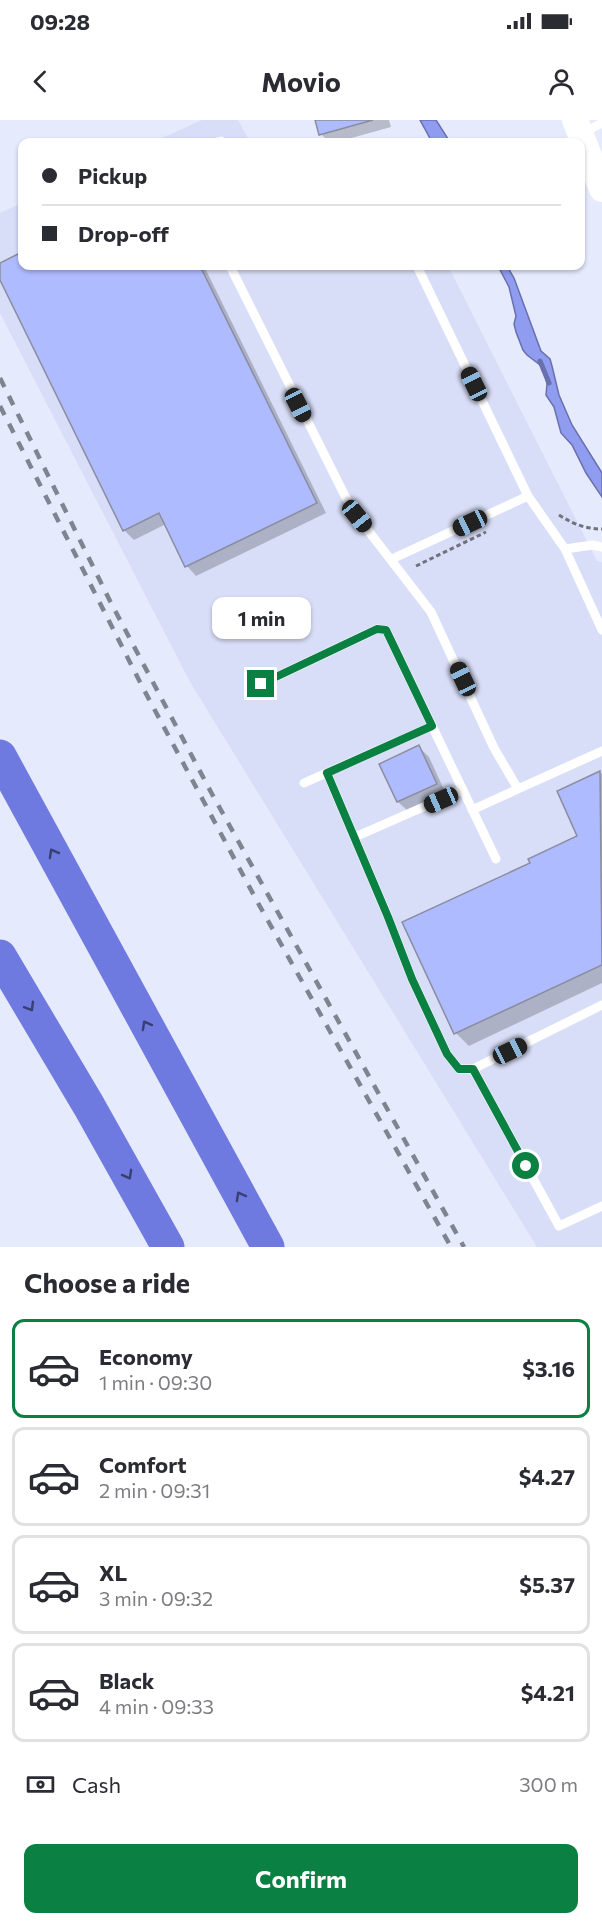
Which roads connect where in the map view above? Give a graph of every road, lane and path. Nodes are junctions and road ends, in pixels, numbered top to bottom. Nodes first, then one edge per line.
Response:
1 (586, 126) edge
2 (602, 189) edge
3 (232, 270) edge
4 (419, 270) edge
5 (528, 496) junction
6 (556, 513) dead end
7 (602, 529) edge
8 (488, 531) dead end
9 (602, 547) edge
10 (565, 549) junction
11 (392, 559) junction
12 (416, 566) dead end
13 (602, 630) edge
14 (261, 684) dead end
15 (432, 726) junction
16 (602, 751) edge
17 (0, 756) edge
18 (327, 773) junction
19 (304, 783) dead end
20 (518, 789) junction
21 (462, 790) junction
22 (472, 810) junction
23 (355, 837) junction
24 (496, 859) dead end
25 (0, 956) edge
26 (602, 1005) edge
27 (473, 1069) junction
28 (602, 1206) edge
29 (168, 1247) edge
30 (268, 1247) edge

1 - 2 main road
3 - 11 lane
4 - 5 lane
5 - 10 lane
5 - 11 lane
6 - 7 path
8 - 12 path
9 - 10 lane
10 - 13 lane
11 - 20 lane
14 - 15 lane
15 - 18 lane
15 - 21 lane
16 - 20 lane
30 -> 17 highway
18 - 19 lane
18 - 23 lane
20 - 22 lane
21 - 22 lane
21 - 23 lane
22 - 24 lane
23 - 27 lane
25 -> 29 highway
26 - 27 lane
27 - 28 lane

